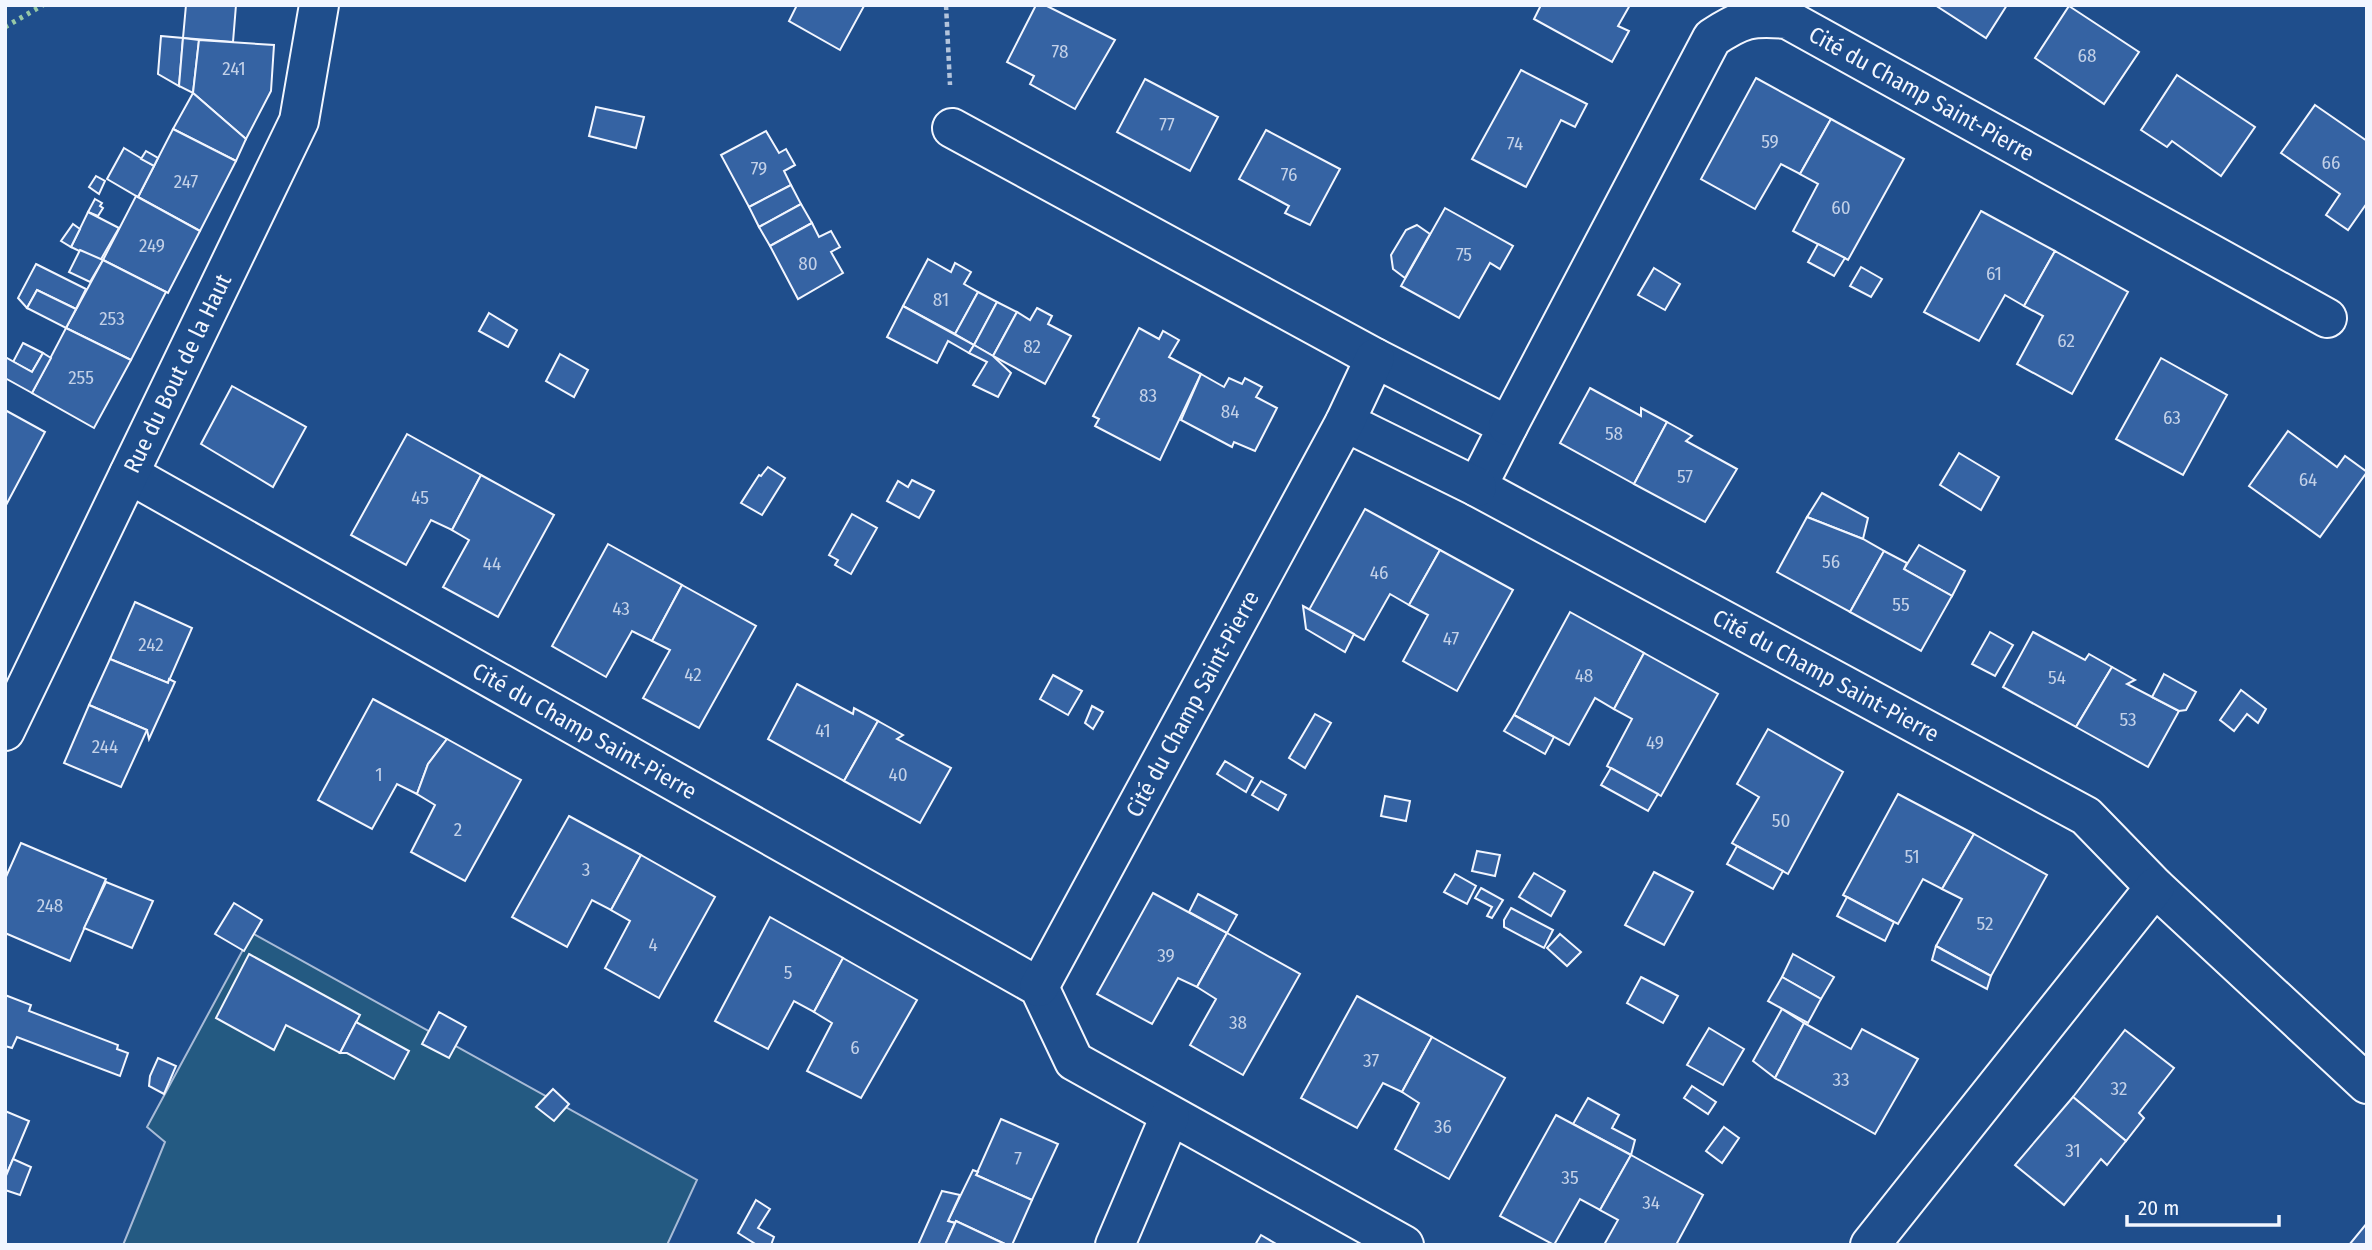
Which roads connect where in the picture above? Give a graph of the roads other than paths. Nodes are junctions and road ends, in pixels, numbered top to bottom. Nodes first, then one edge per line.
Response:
1 (319, 5) edge
2 (952, 128) road end
3 (2327, 318) dead end
4 (1375, 358) junction
5 (1345, 422) junction
6 (1508, 426) junction
7 (129, 474) junction
8 (1477, 487) junction
9 (5, 732) edge
10 (2155, 887) junction
11 (1040, 987) junction
12 (2367, 1084) edge
13 (1170, 1116) junction
14 (1115, 1245) edge
15 (1404, 1245) edge
16 (1870, 1245) edge

1 - 7 street, Rue du Bout de la Haut
2 - 4 street
3 - 6 street, Cité du Champ Saint-Pierre
4 - 5 street, Cité du Champ Saint-Pierre
4 - 6 street
5 - 8 street, Cité du Champ Saint-Pierre
5 - 11 street, Cité du Champ Saint-Pierre
6 - 8 street, Cité du Champ Saint-Pierre
7 - 9 street, Rue du Bout de la Haut
7 - 11 street, Cité du Champ Saint-Pierre
8 - 10 street, Cité du Champ Saint-Pierre
10 - 12 street, Cité du Champ Saint-Pierre
10 - 16 street
11 - 13 street
13 - 14 street
13 - 15 street

